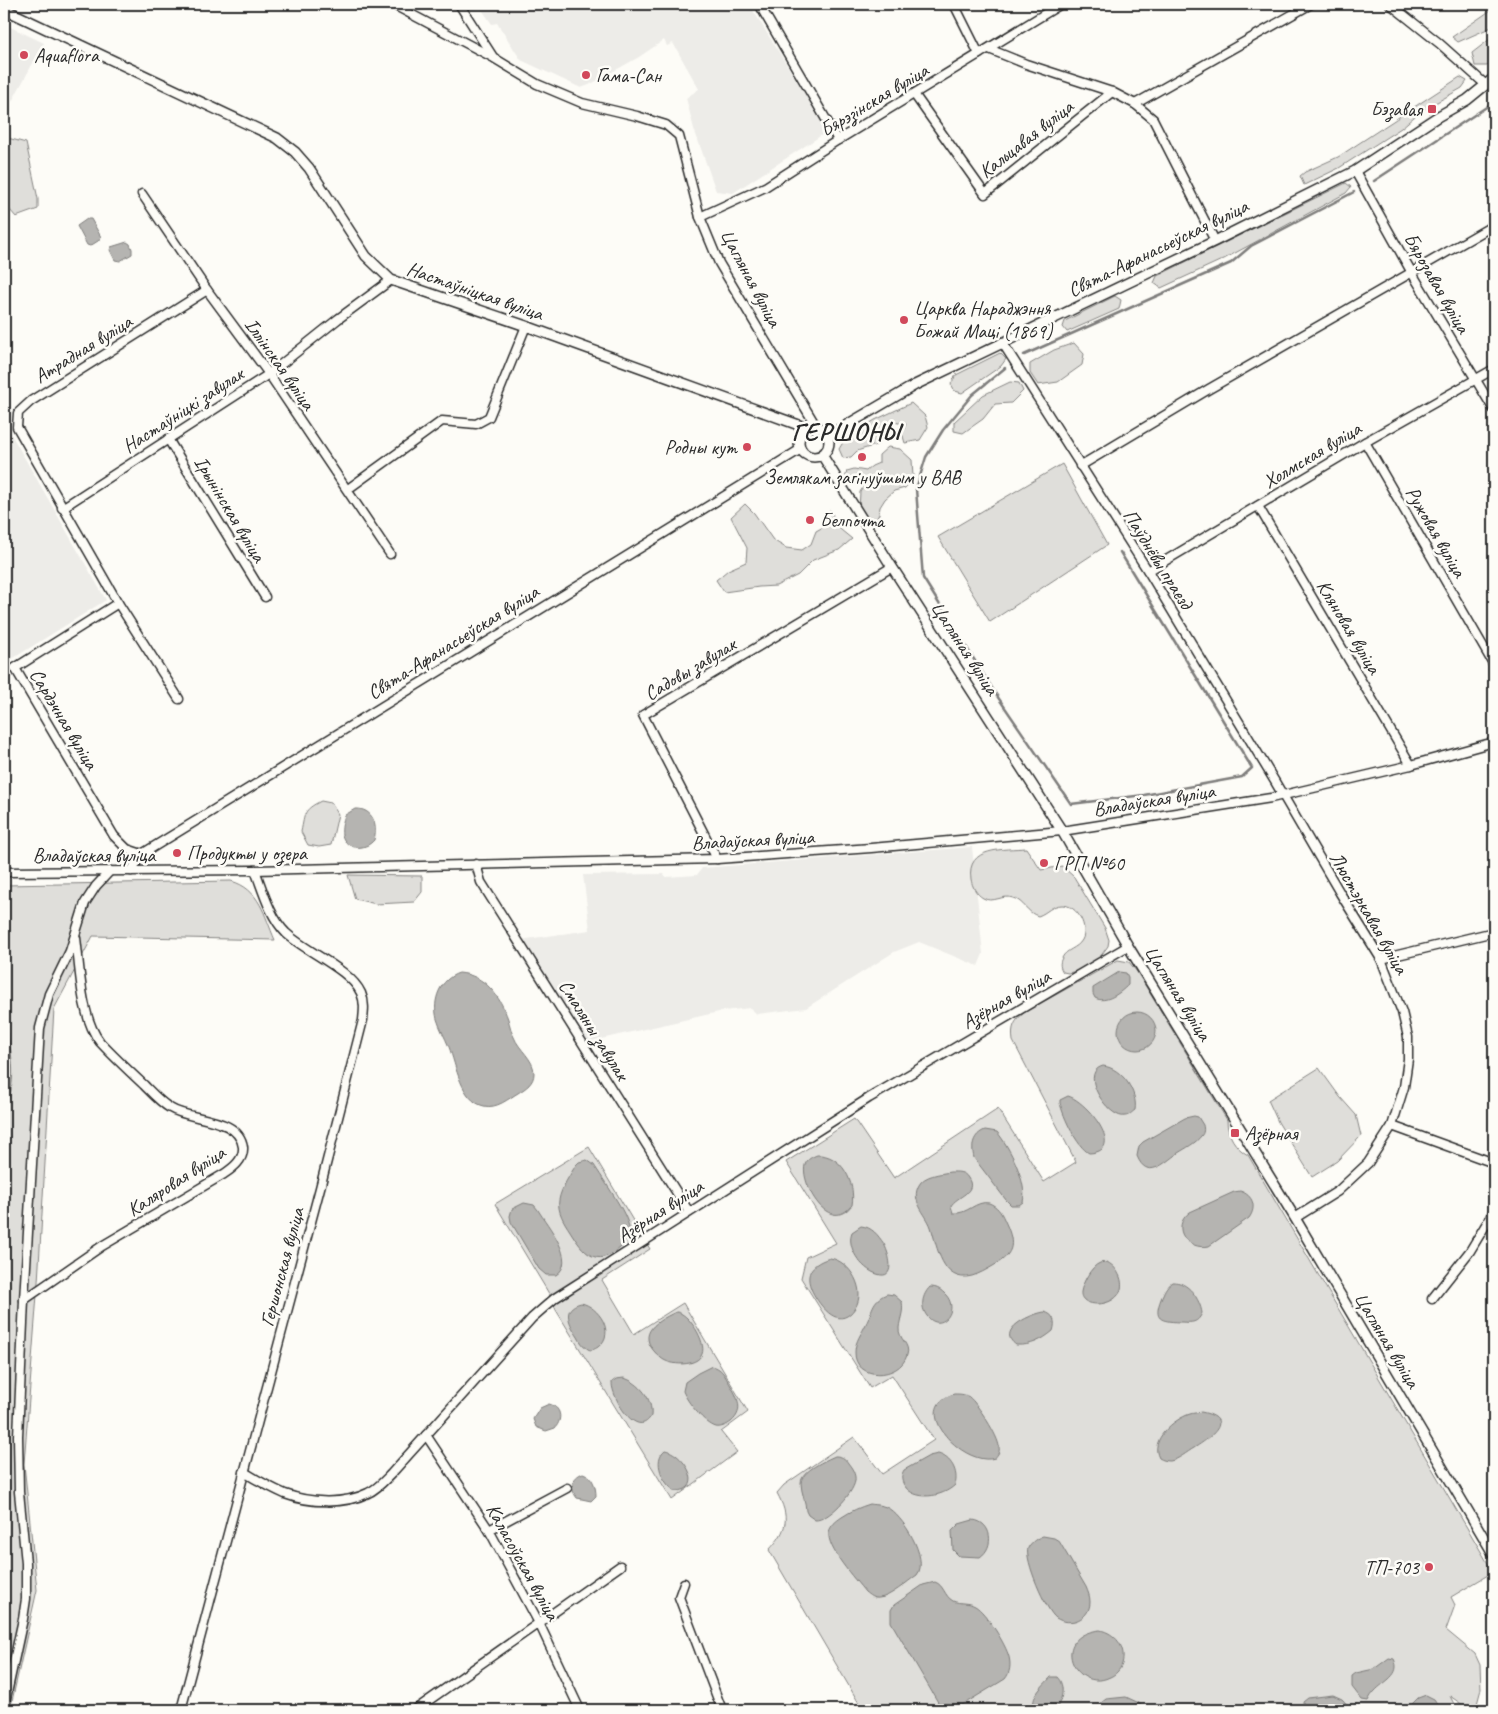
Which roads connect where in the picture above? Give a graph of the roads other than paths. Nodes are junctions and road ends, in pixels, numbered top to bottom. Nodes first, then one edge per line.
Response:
1 (392, 4) edge
2 (459, 4) edge
3 (759, 4) edge
4 (954, 4) edge
5 (1062, 4) edge
6 (1311, 4) edge
7 (1390, 4) edge
8 (4, 9) edge
9 (989, 49) junction
10 (979, 54) junction
11 (494, 58) junction
12 (1494, 78) edge
13 (1486, 84) junction
14 (1112, 92) junction
15 (914, 94) junction
16 (1135, 104) junction
17 (838, 140) junction
18 (1355, 171) junction
19 (142, 194) dead end
20 (700, 217) junction
21 (1494, 225) edge
22 (1215, 241) junction
23 (1412, 273) junction
24 (391, 280) junction
25 (207, 290) junction
26 (526, 326) junction
27 (1002, 342) junction
28 (1494, 369) edge
29 (269, 374) junction
30 (1476, 380) junction
31 (1494, 410) edge
32 (811, 428) junction
33 (828, 436) junction
34 (168, 439) junction
35 (1365, 442) junction
36 (801, 449) junction
37 (822, 455) junction
38 (1080, 466) junction
39 (348, 490) junction
40 (1258, 506) junction
41 (62, 508) junction
42 (390, 554) dead end
43 (892, 567) junction
44 (1148, 572) junction
45 (265, 597) dead end
46 (118, 603) junction
47 (1494, 665) edge
48 (179, 699) dead end
49 (1494, 742) edge
50 (1411, 765) junction
51 (1283, 795) junction
52 (1062, 831) junction
53 (142, 854) junction
54 (717, 859) junction
55 (476, 864) junction
56 (255, 870) junction
57 (110, 871) junction
58 (131, 871) junction
59 (4, 872) edge
60 (1494, 932) edge
61 (75, 936) junction
62 (1128, 946) junction
63 (1381, 959) junction
64 (1392, 1126) junction
65 (1494, 1163) edge
66 (1494, 1210) edge
67 (689, 1212) junction
68 (1295, 1218) junction
69 (1432, 1299) dead end
70 (24, 1300) junction
71 (426, 1435) junction
72 (244, 1472) junction
73 (567, 1488) dead end
74 (489, 1530) junction
75 (1494, 1556) edge
76 (620, 1566) dead end
77 (684, 1583) dead end
78 (539, 1623) junction
79 (4, 1707) edge
80 (182, 1710) edge
81 (415, 1710) edge
82 (580, 1710) edge
83 (722, 1710) edge

1 - 11 street
2 - 11 street
3 - 17 street
4 - 10 street
5 - 9 street, Бярэзінская вуліца
6 - 16 street
7 - 13 street
8 - 24 street, Настаўніцкая вуліца
9 - 10 street, Бярэзінская вуліца
9 - 14 street
10 - 15 street, Бярэзінская вуліца
11 - 20 street, Цагляная вуліца
12 - 13 street, Свята-Афанасьеўская вуліца
13 - 18 street, Свята-Афанасьеўская вуліца
14 - 15 street, Кальцавая вуліца
14 - 16 street
15 - 17 street, Бярэзінская вуліца
16 - 22 street
17 - 20 street, Бярэзінская вуліца
18 - 22 street, Свята-Афанасьеўская вуліца
18 - 23 street, Бярозавая вуліца
19 - 25 street, Іллінская вуліца
20 - 32 street, Цагляная вуліца
21 - 23 street
22 - 27 street, Свята-Афанасьеўская вуліца
23 - 30 street, Бярозавая вуліца
23 - 38 street
24 - 26 street, Настаўніцкая вуліца
24 - 29 street, Настаўніцкі завулак
25 - 29 street, Іллінская вуліца
25 - 41 street, Атрадная вуліца
26 - 32 street, Настаўніцкая вуліца
26 - 39 street
27 - 33 street, Свята-Афанасьеўская вуліца
27 - 38 street, Паўднёвы праезд
28 - 30 street, Холмская вуліца
29 - 34 street, Настаўніцкі завулак
29 - 39 street, Іллінская вуліца
30 - 31 street, Бярозавая вуліца
30 - 35 street, Холмская вуліца
32 - 33 street
32 - 36 street
33 - 37 street
34 - 41 street, Настаўніцкі завулак
34 - 45 street, Ірынінская вуліца
35 - 40 street, Холмская вуліца
35 - 47 street, Ружовая вуліца
36 - 37 street
36 - 53 street, Свята-Афанасьеўская вуліца
37 - 43 street, Цагляная вуліца
38 - 44 street, Паўднёвы праезд
39 - 42 street, Іллінская вуліца
40 - 44 street, Холмская вуліца
40 - 50 street, Кляновая вуліца
41 - 46 street
43 - 52 street, Цагляная вуліца
43 - 54 street, Садовы завулак
44 - 51 street, Паўднёвы праезд
46 - 48 street
46 - 53 street, Сардэчная вуліца
49 - 50 street, Владаўская вуліца
50 - 51 street, Владаўская вуліца
51 - 52 street, Владаўская вуліца
51 - 63 street, Люстэркавая вуліца
52 - 54 street, Владаўская вуліца
52 - 62 street, Цагляная вуліца
53 - 58 street, Свята-Афанасьеўская вуліца
54 - 55 street, Владаўская вуліца
55 - 56 street, Владаўская вуліца
55 - 67 street, Смаляны завулак
56 - 58 street, Владаўская вуліца
56 - 72 street, Гершонская вуліца
57 - 58 street, Владаўская вуліца
57 - 59 street, Владаўская вуліца
57 - 61 street
60 - 63 street
61 - 70 street
61 - 70 street, Каляровая вуліца
62 - 67 street, Азёрная вуліца
62 - 68 street, Цагляная вуліца
63 - 64 street, Люстэркавая вуліца
64 - 65 street
64 - 68 street, Люстэркавая вуліца
66 - 69 street
67 - 71 street, Азёрная вуліца
68 - 75 street, Цагляная вуліца
70 - 79 street
71 - 72 street, Азёрная вуліца
71 - 74 street, Каласоўская вуліца
72 - 80 street, Гершонская вуліца
73 - 74 street
74 - 78 street, Каласоўская вуліца
76 - 78 street
77 - 83 street
78 - 81 street
78 - 82 street, Каласоўская вуліца

